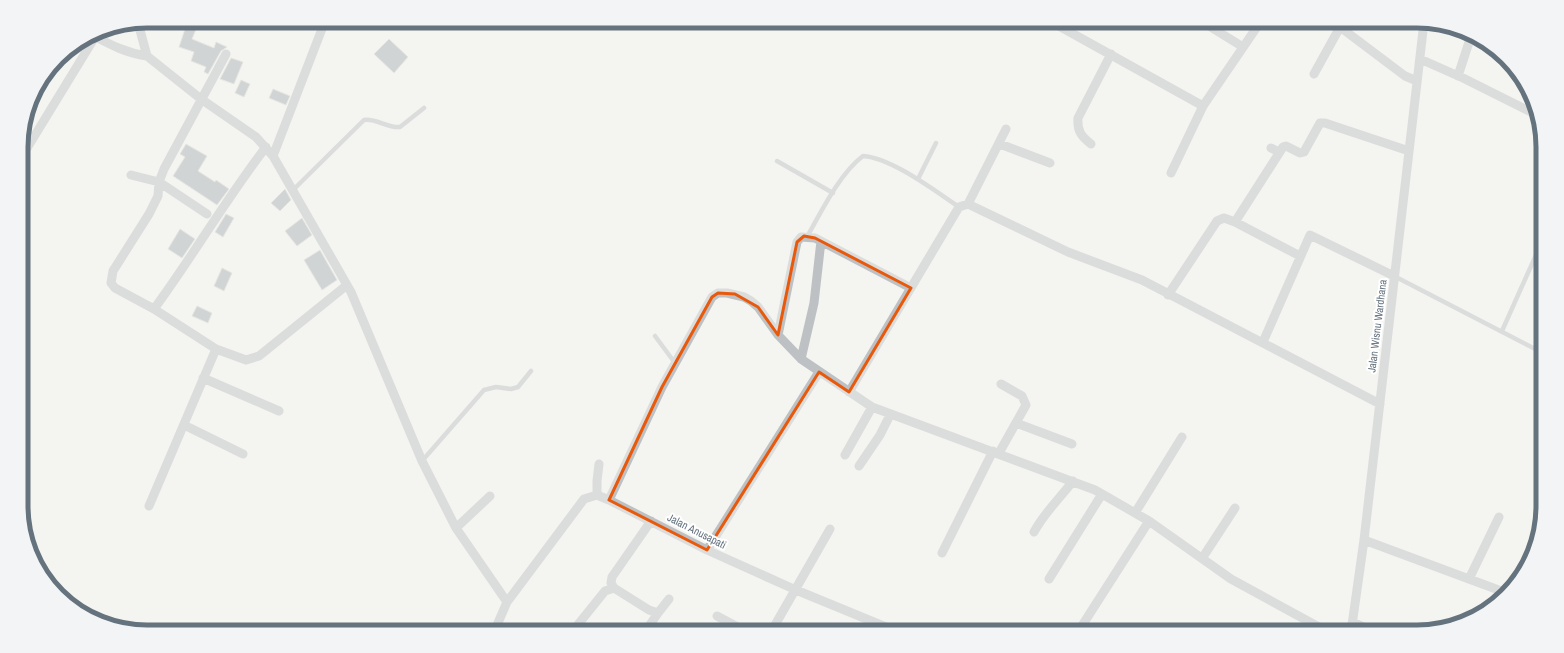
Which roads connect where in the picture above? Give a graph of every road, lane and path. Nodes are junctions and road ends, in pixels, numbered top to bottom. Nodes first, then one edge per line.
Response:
1 (322, 28) edge
2 (1063, 28) edge
3 (1212, 28) edge
4 (1256, 28) edge
5 (1334, 28) edge
6 (1341, 28) edge
7 (1423, 28) edge
8 (139, 29) edge
9 (99, 38) edge
10 (1470, 40) edge
11 (90, 43) edge
12 (1243, 47) junction
13 (226, 54) dead end
14 (1111, 54) junction
15 (147, 56) junction
16 (1420, 59) junction
17 (1314, 74) dead end
18 (1458, 76) junction
19 (1417, 81) junction
20 (201, 100) junction
21 (1204, 106) junction
22 (424, 108) dead end
23 (1531, 112) edge
24 (1006, 129) dead end
25 (936, 143) dead end
26 (1000, 144) junction
27 (1091, 144) dead end
28 (28, 146) edge
29 (266, 147) junction
30 (1270, 148) dead end
31 (1409, 151) junction
32 (1280, 152) junction
33 (273, 156) junction
34 (777, 161) dead end
35 (1050, 163) dead end
36 (1171, 173) dead end
37 (131, 175) dead end
38 (918, 179) junction
39 (159, 182) junction
40 (292, 191) junction
41 (833, 193) junction
42 (963, 206) junction
43 (207, 214) dead end
44 (1235, 222) junction
45 (807, 237) junction
46 (821, 241) junction
47 (1536, 255) dead end
48 (1300, 256) junction
49 (1394, 276) junction
50 (347, 285) junction
51 (911, 288) junction
52 (1168, 295) junction
53 (154, 309) junction
54 (1502, 332) junction
55 (778, 335) junction
56 (655, 336) dead end
57 (1263, 342) junction
58 (1536, 349) edge
59 (216, 350) junction
60 (801, 359) junction
61 (675, 363) junction
62 (531, 371) dead end
63 (818, 372) junction
64 (203, 378) junction
65 (1001, 384) dead end
66 (848, 392) junction
67 (1380, 404) junction
68 (872, 407) junction
69 (279, 411) dead end
70 (890, 415) junction
71 (1016, 423) junction
72 (184, 425) junction
73 (1182, 437) dead end
74 (1072, 444) dead end
75 (996, 452) junction
76 (243, 454) dead end
77 (845, 455) dead end
78 (422, 461) junction
79 (599, 464) dead end
80 (860, 466) dead end
81 (1073, 481) junction
82 (1102, 494) junction
83 (490, 496) dead end
84 (597, 496) junction
85 (609, 500) junction
86 (149, 506) dead end
87 (1235, 508) dead end
88 (1135, 513) junction
89 (1499, 517) dead end
90 (1150, 521) junction
91 (651, 522) junction
92 (456, 528) junction
93 (830, 529) dead end
94 (1034, 532) dead end
95 (1364, 540) junction
96 (707, 550) junction
97 (942, 553) dead end
98 (1203, 558) junction
99 (1050, 579) dead end
100 (1469, 579) junction
101 (614, 588) junction
102 (796, 590) junction
103 (1500, 591) edge
104 (509, 599) junction
105 (669, 599) dead end
106 (658, 613) junction
107 (717, 616) dead end
108 (1353, 622) junction
109 (497, 625) edge
110 (578, 625) edge
111 (650, 625) edge
112 (734, 625) edge
113 (775, 625) edge
114 (881, 625) edge
115 (1083, 625) edge
116 (1315, 625) edge
117 (1352, 625) edge
118 (1359, 625) edge

1 - 33 street
2 - 14 street
3 - 12 street
4 - 12 street
5 - 17 street
6 - 19 street
7 - 16 street, Jalan Wisnu Wardhana
8 - 15 street
9 - 15 street
10 - 18 street
11 - 28 street
12 - 21 street
13 - 20 street
14 - 21 street
14 - 27 street
15 - 20 street
16 - 18 street
16 - 19 street, Jalan Wisnu Wardhana
18 - 23 street
19 - 31 street, Jalan Wisnu Wardhana
20 - 29 street
20 - 39 street
21 - 36 street
22 - 40 lane
24 - 26 street
25 - 38 lane
26 - 35 street
26 - 42 street
29 - 33 street
29 - 53 street
30 - 32 street
31 - 32 street
31 - 49 street, Jalan Wisnu Wardhana
32 - 44 street
33 - 40 street
34 - 41 lane
37 - 39 street
38 - 41 lane
38 - 42 lane
39 - 43 street
39 - 53 street
40 - 50 street
41 - 45 lane
42 - 51 street
42 - 52 street
44 - 48 street
44 - 52 street
45 - 46 street
45 - 55 street
46 - 51 street
46 - 60 street
47 - 54 lane
48 - 49 street
48 - 57 street
49 - 54 lane
49 - 67 street, Jalan Wisnu Wardhana
50 - 59 street
50 - 78 street
51 - 66 street
52 - 57 street
53 - 59 street
54 - 58 lane
55 - 60 street
55 - 61 street
56 - 61 lane
57 - 67 street
59 - 64 street
60 - 63 street
61 - 85 street
62 - 78 lane
63 - 66 street
63 - 96 street
64 - 69 street
64 - 72 street
65 - 71 street
66 - 68 street
67 - 95 street, Jalan Wisnu Wardhana
68 - 70 street
68 - 77 street
70 - 75 street
70 - 80 street
71 - 74 street
71 - 75 street
72 - 76 street
72 - 86 street
73 - 88 street
75 - 81 street
75 - 97 street
78 - 92 street
79 - 84 street
81 - 82 street
81 - 94 street
82 - 88 street
82 - 99 street
83 - 92 street
84 - 85 street, Jalan Anusapati
84 - 104 street
85 - 91 street, Jalan Anusapati
87 - 98 street
88 - 90 street
89 - 100 street
90 - 98 street
90 - 115 street
91 - 96 street, Jalan Anusapati
91 - 101 street
92 - 104 street
93 - 102 street
95 - 100 street
95 - 108 street, Jalan Wisnu Wardhana
96 - 102 street, Jalan Anusapati
98 - 116 street
100 - 103 street
101 - 106 street
101 - 110 street
102 - 113 street
102 - 114 street, Jalan Anusapati
104 - 109 street
105 - 106 street
106 - 111 street
107 - 112 street
108 - 117 street, Jalan Wisnu Wardhana
108 - 118 street

